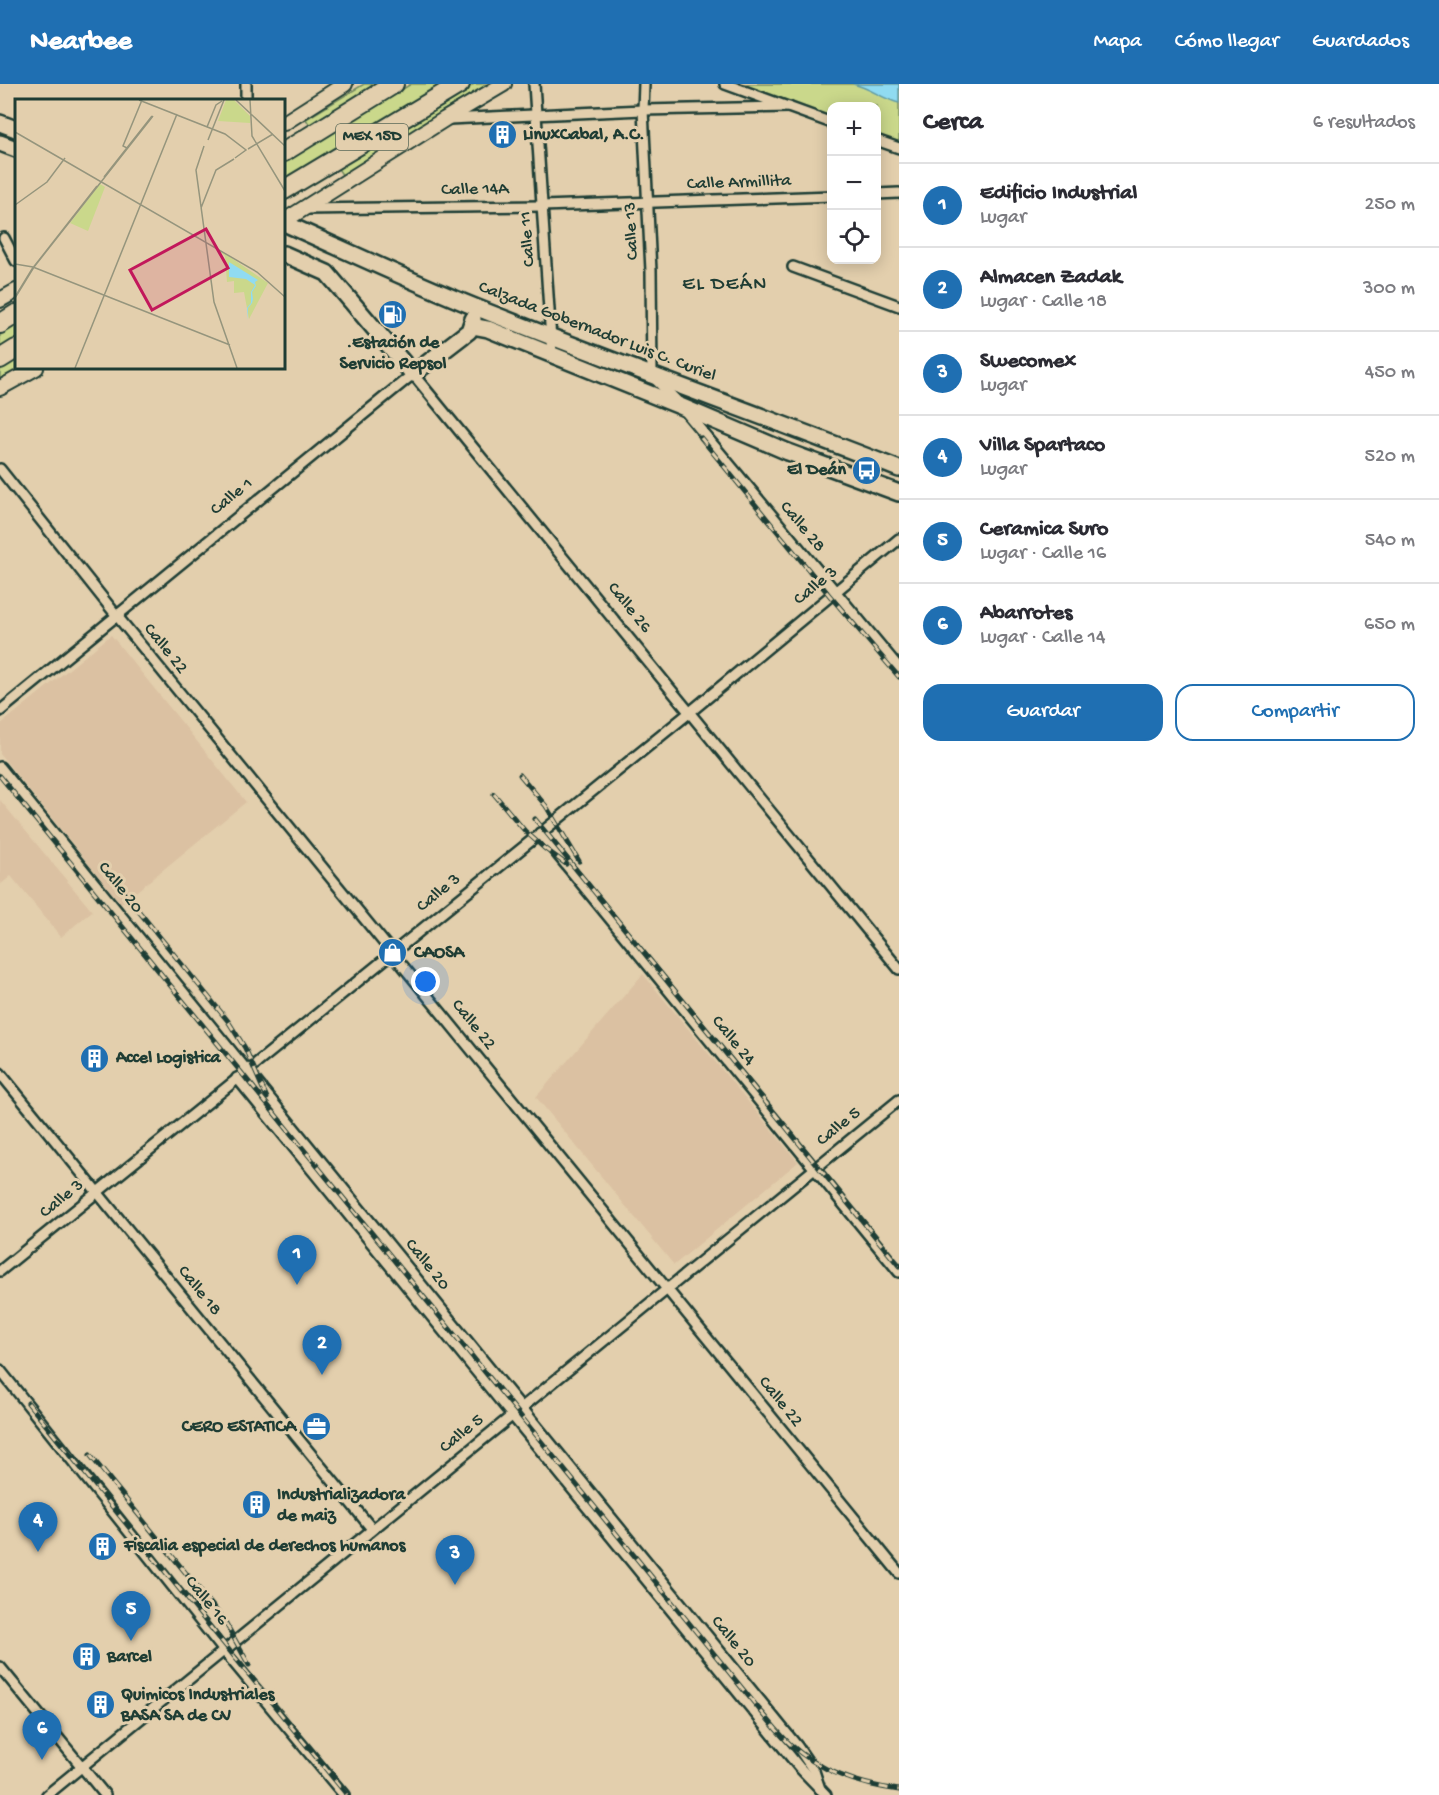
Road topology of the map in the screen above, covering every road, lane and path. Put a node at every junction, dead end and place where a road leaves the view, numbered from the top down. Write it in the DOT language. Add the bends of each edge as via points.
graph roads {
  1 [pos="345,84"];
  2 [pos="394,84"];
  3 [pos="460,84"];
  4 [pos="504,84"];
  5 [pos="534,84"];
  6 [pos="644,84"];
  7 [pos="725,84"];
  8 [pos="789,107"];
  9 [pos="643,110"];
  10 [pos="536,115"];
  11 [pos="445,119"];
  12 [pos="285,121"];
  13 [pos="827,121"];
  14 [pos="0,123"];
  15 [pos="15,129"];
  16 [pos="0,142"];
  17 [pos="881,142"];
  18 [pos="899,148"];
  19 [pos="15,149"];
  20 [pos="285,151"];
  21 [pos="285,189"];
  22 [pos="899,193"];
  23 [pos="881,194"];
  24 [pos="827,196"];
  25 [pos="648,203"];
  26 [pos="542,206"];
  27 [pos="302,209"];
  28 [pos="285,221"];
  29 [pos="285,222"];
  30 [pos="4,238"];
  31 [pos="285,254"];
  32 [pos="15,259"];
  33 [pos="793,267"];
  34 [pos="15,292"];
  35 [pos="0,300"];
  36 [pos="474,306"];
  37 [pos="899,306"];
  38 [pos="15,315"];
  39 [pos="0,324"];
  40 [pos="472,326"];
  41 [pos="551,336"];
  42 [pos="15,351"];
  43 [pos="552,355"];
  44 [pos="0,359"];
  45 [pos="34,369"];
  46 [pos="413,374"];
  47 [pos="652,376"];
  48 [pos="0,388"];
  49 [pos="680,406"];
  50 [pos="0,469"];
  51 [pos="899,469"];
  52 [pos="899,493"];
  53 [pos="899,539"];
  54 [pos="836,592"];
  55 [pos="117,616"];
  56 [pos="899,668"];
  57 [pos="0,711"];
  58 [pos="689,713"];
  59 [pos="0,767"];
  60 [pos="540,832"];
  61 [pos="392,952"];
  62 [pos="899,969"];
  63 [pos="247,1070"];
  64 [pos="0,1073"];
  65 [pos="237,1078"];
  66 [pos="899,1100"];
  67 [pos="815,1168"];
  68 [pos="97,1192"];
  69 [pos="0,1271"];
  70 [pos="899,1272"];
  71 [pos="667,1289"];
  72 [pos="0,1370"];
  73 [pos="522,1407"];
  74 [pos="511,1416"];
  75 [pos="372,1529"];
  76 [pos="899,1573"];
  77 [pos="224,1651"];
  78 [pos="0,1666"];
  79 [pos="82,1767"];
  80 [pos="823,1792"];
  81 [pos="47,1795"];
  82 [pos="105,1795"];
  83 [pos="344,1795"];
  1 -- 12 [label="main road"];
  2 -- 20 [label="highway, MEX 15D"];
  3 -- 21 [label="highway, MEX 15D"];
  4 -- 11 [label="main road"];
  5 -- 10 [label="street, Calle 11"];
  6 -- 9 [label="street, Calle 13"];
  7 -- 8 [label="street"];
  8 -- 9 [label="street"];
  8 -- 13 [label="street"];
  9 -- 10 [label="street"];
  9 -- 25 [label="street, Calle 13"];
  10 -- 11 [label="street"];
  10 -- 26 [label="street, Calle 11"];
  11 -- 27 [label="main road"];
  14 -- 15 [label="main road"];
  16 -- 19 [label="main road"];
  17 -- 18 [label="street"];
  22 -- 23 [label="street"];
  24 -- 25 [label="street, Calle Armillita"];
  25 -- 26 [label="street, Calle 14A"];
  25 -- 47 [label="street, Calle 13"];
  26 -- 27 [label="street, Calle 14A"];
  26 -- 41 [label="street, Calle 11"];
  27 -- 28 [label="main road"];
  29 -- 36 [label="main road, Calzada Gobernador Luis C. Curiel"];
  30 -- 32 [label="street"];
  31 -- 46 [label="main road, Calle 26" via="327,273"];
  33 -- 37 [label="street"];
  34 -- 35 [label="main road"];
  36 -- 40 [label="main road"];
  36 -- 41 [label="main road, Calzada Gobernador Luis C. Curiel"];
  38 -- 39 [label="highway"];
  40 -- 43 [label="main road, Calzada Gobernador Luis C. Curiel"];
  40 -- 46 [label="main road, Calle 1"];
  41 -- 43 [label="street, Calle 11"];
  41 -- 47 [label="main road, Calzada Gobernador Luis C. Curiel"];
  42 -- 44 [label="highway"];
  43 -- 49 [label="main road, Calzada Gobernador Luis C. Curiel"];
  45 -- 48 [label="main road"];
  46 -- 55 [label="street, Calle 1"];
  46 -- 58 [label="street, Calle 26"];
  47 -- 49 [label="street, Calle 28"];
  47 -- 51 [label="main road, Calzada Gobernador Luis C. Curiel"];
  49 -- 52 [label="main road, Calzada Gobernador Luis C. Curiel"];
  49 -- 54 [label="street, Calle 28"];
  50 -- 55 [label="street, Calle 22"];
  53 -- 54 [label="street, Calle 3"];
  54 -- 56 [label="street, Calle 28"];
  54 -- 58 [label="street, Calle 3"];
  55 -- 57 [label="street, Calle 1"];
  55 -- 61 [label="street, Calle 22"];
  58 -- 60 [label="street, Calle 3"];
  58 -- 62 [label="street, Calle 26"];
  59 -- 63 [label="street, Calle 20"];
  60 -- 61 [label="street, Calle 3"];
  60 -- 67 [label="street, Calle 24"];
  61 -- 63 [label="street, Calle 3"];
  61 -- 71 [label="street, Calle 22"];
  63 -- 65 [label="street, Calle 3"];
  63 -- 73 [label="street, Calle 20"];
  64 -- 68 [label="street, Calle 18"];
  65 -- 68 [label="street, Calle 3"];
  65 -- 74 [label="street, Calle 20"];
  66 -- 67 [label="street, Calle 5"];
  67 -- 70 [label="street, Calle 24"];
  67 -- 71 [label="street, Calle 5"];
  68 -- 69 [label="street, Calle 3"];
  68 -- 75 [label="street, Calle 18"];
  71 -- 73 [label="street, Calle 5"];
  71 -- 76 [label="street, Calle 22"];
  72 -- 77 [label="street, Calle 16"];
  73 -- 74 [label="street, Calle 5"];
  73 -- 80 [label="street, Calle 20" via="797,1746"];
  74 -- 75 [label="street, Calle 5"];
  74 -- 80 [label="street, Calle 20"];
  75 -- 77 [label="street, Calle 5"];
  77 -- 79 [label="street, Calle 5"];
  77 -- 83 [label="street, Calle 16"];
  78 -- 79 [label="street"];
  79 -- 81 [label="street, Calle 5"];
  79 -- 82 [label="street"];
}
